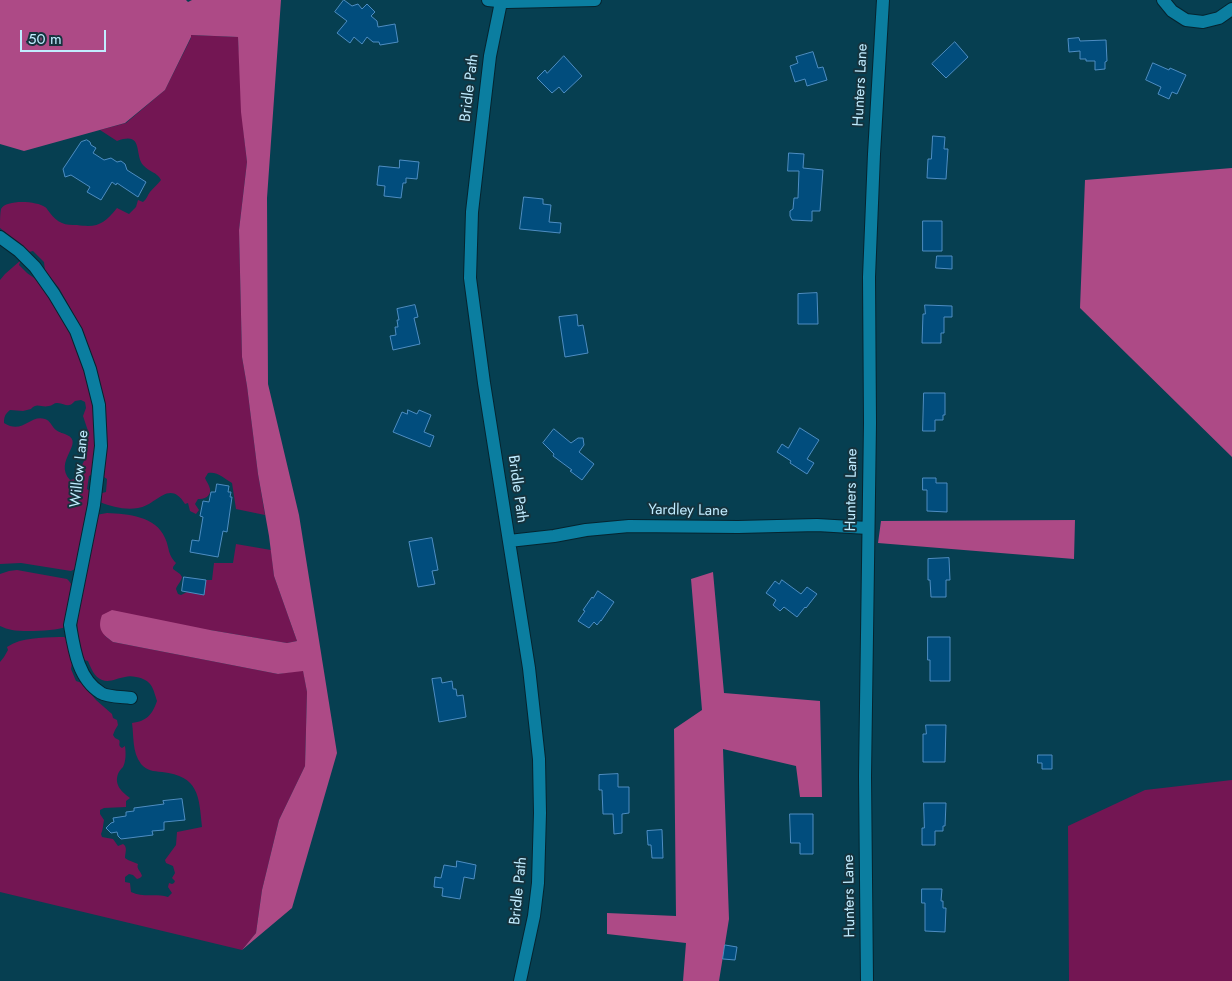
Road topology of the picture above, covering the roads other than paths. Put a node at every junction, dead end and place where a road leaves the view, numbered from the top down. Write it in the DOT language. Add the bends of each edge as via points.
graph roads {
  1 [pos="488,0"];
  2 [pos="595,0"];
  3 [pos="883,0"];
  4 [pos="1163,0"];
  5 [pos="502,2"];
  6 [pos="1232,9"];
  7 [pos="0,237"];
  8 [pos="868,528"];
  9 [pos="509,541"];
  10 [pos="131,698"];
  11 [pos="520,981"];
  12 [pos="867,981"];
  1 -- 5 [label="street"];
  2 -- 5 [label="street"];
  3 -- 8 [label="street, Hunters Lane" via="869,277"];
  4 -- 6 [label="street" via="1186,20 1203,22 1220,18"];
  5 -- 9 [label="street, Bridle Path" via="490,56 469,260"];
  7 -- 10 [label="street, Willow Lane" via="35,267 54,294 76,331 90,369 99,405 101,446 94,504 70,625 77,661 88,682 102,695"];
  8 -- 9 [label="street, Yardley Lane" via="817,525 629,526"];
  8 -- 12 [label="street, Hunters Lane"];
  9 -- 11 [label="street, Bridle Path" via="532,686 540,777 538,883"];
}
